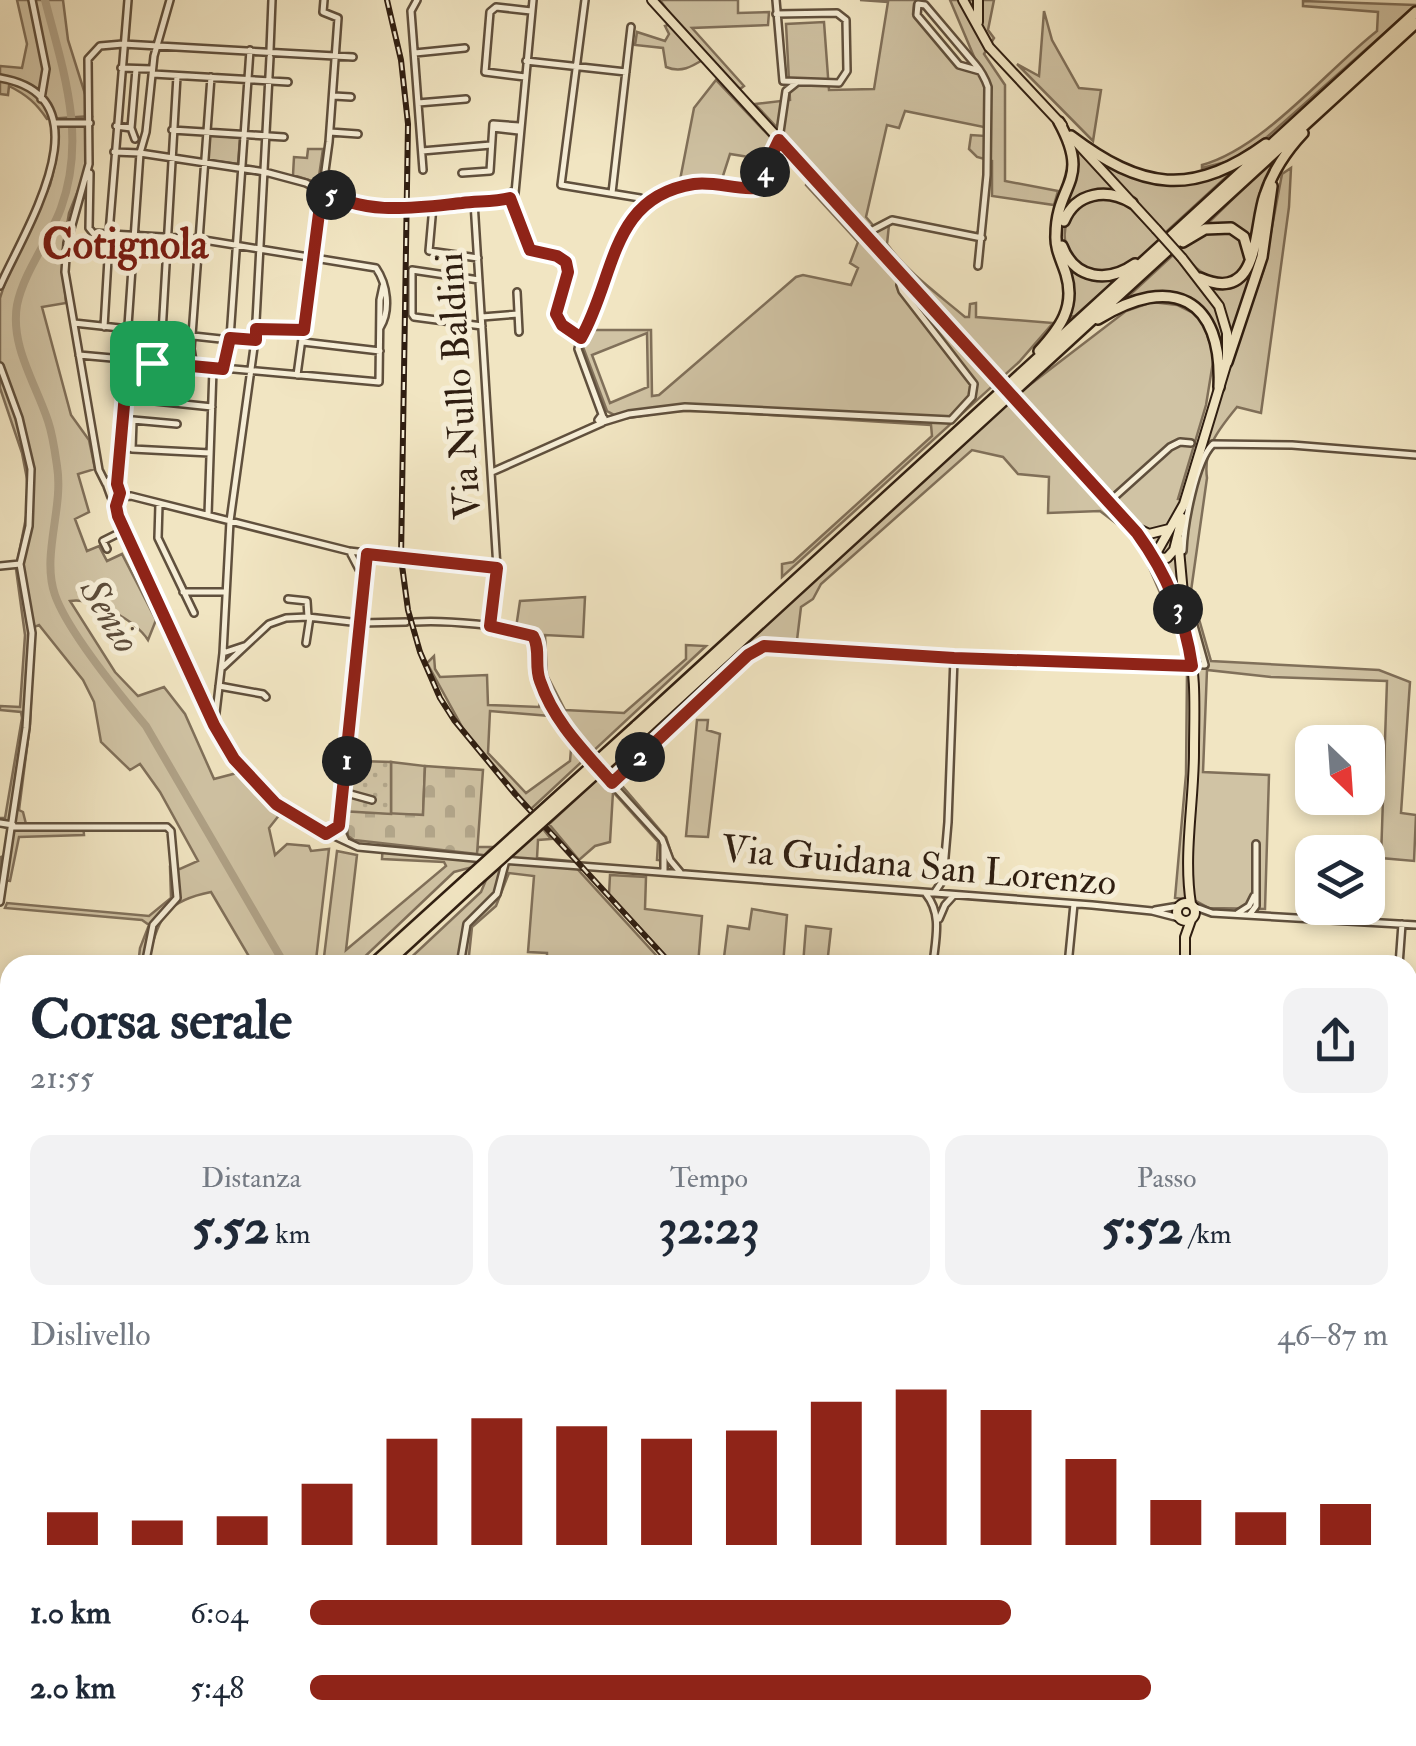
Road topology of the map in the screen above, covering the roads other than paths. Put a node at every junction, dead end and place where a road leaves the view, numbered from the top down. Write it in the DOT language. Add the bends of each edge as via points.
graph roads {
  1 [pos="32,0"];
  2 [pos="128,0"];
  3 [pos="170,0"];
  4 [pos="272,0"];
  5 [pos="324,0"];
  6 [pos="417,0"];
  7 [pos="532,0"];
  8 [pos="585,0"];
  9 [pos="652,0"];
  10 [pos="776,0"];
  11 [pos="965,2"];
  12 [pos="979,2"];
  13 [pos="491,4"];
  14 [pos="532,12"];
  15 [pos="1416,12"];
  16 [pos="776,14"];
  17 [pos="1416,22"];
  18 [pos="631,27"];
  19 [pos="162,32"];
  20 [pos="980,32"];
  21 [pos="123,44"];
  22 [pos="154,45"];
  23 [pos="170,46"];
  24 [pos="465,48"];
  25 [pos="250,50"];
  26 [pos="270,53"];
  27 [pos="414,53"];
  28 [pos="336,56"];
  29 [pos="353,57"];
  30 [pos="1379,57"];
  31 [pos="970,59"];
  32 [pos="526,62"];
  33 [pos="965,66"];
  34 [pos="578,67"];
  35 [pos="121,68"];
  36 [pos="136,69"];
  37 [pos="980,71"];
  38 [pos="152,72"];
  39 [pos="626,72"];
  40 [pos="177,76"];
  41 [pos="211,77"];
  42 [pos="525,77"];
  43 [pos="0,78"];
  44 [pos="1345,78"];
  45 [pos="247,79"];
  46 [pos="268,81"];
  47 [pos="288,82"];
  48 [pos="782,82"];
  49 [pos="796,83"];
  50 [pos="333,96"];
  51 [pos="351,97"];
  52 [pos="466,99"];
  53 [pos="42,100"];
  54 [pos="783,101"];
  55 [pos="418,103"];
  56 [pos="88,122"];
  57 [pos="1059,122"];
  58 [pos="57,124"];
  59 [pos="116,126"];
  60 [pos="131,128"];
  61 [pos="519,129"];
  62 [pos="172,130"];
  63 [pos="330,132"];
  64 [pos="207,133"];
  65 [pos="358,134"];
  66 [pos="244,135"];
  67 [pos="1071,136"];
  68 [pos="266,137"];
  69 [pos="284,137"];
  70 [pos="135,139"];
  71 [pos="779,140"];
  72 [pos="491,145"];
  73 [pos="422,150"];
  74 [pos="114,152"];
  75 [pos="140,153"];
  76 [pos="171,157"];
  77 [pos="205,162"];
  78 [pos="89,164"];
  79 [pos="241,167"];
  80 [pos="423,170"];
  81 [pos="264,172"];
  82 [pos="462,172"];
  83 [pos="1274,176"];
  84 [pos="322,190"];
  85 [pos="612,193"];
  86 [pos="512,197"];
  87 [pos="474,202"];
  88 [pos="646,202"];
  89 [pos="1132,203"];
  90 [pos="433,206"];
  91 [pos="1191,218"];
  92 [pos="109,233"];
  93 [pos="866,233"];
  94 [pos="134,234"];
  95 [pos="168,236"];
  96 [pos="982,238"];
  97 [pos="198,239"];
  98 [pos="236,244"];
  99 [pos="261,249"];
  100 [pos="313,257"];
  101 [pos="478,258"];
  102 [pos="108,260"];
  103 [pos="1250,260"];
  104 [pos="978,266"];
  105 [pos="906,277"];
  106 [pos="1200,278"];
  107 [pos="479,280"];
  108 [pos="0,286"];
  109 [pos="1123,290"];
  110 [pos="516,292"];
  111 [pos="518,314"];
  112 [pos="482,317"];
  113 [pos="74,323"];
  114 [pos="482,326"];
  115 [pos="104,327"];
  116 [pos="256,329"];
  117 [pos="130,330"];
  118 [pos="304,330"];
  119 [pos="519,332"];
  120 [pos="162,333"];
  121 [pos="192,336"];
  122 [pos="581,338"];
  123 [pos="230,339"];
  124 [pos="256,340"];
  125 [pos="302,342"];
  126 [pos="380,351"];
  127 [pos="79,355"];
  128 [pos="128,360"];
  129 [pos="1226,362"];
  130 [pos="0,366"];
  131 [pos="194,366"];
  132 [pos="213,368"];
  133 [pos="223,369"];
  134 [pos="252,372"];
  135 [pos="297,375"];
  136 [pos="1027,379"];
  137 [pos="1219,387"];
  138 [pos="155,401"];
  139 [pos="212,407"];
  140 [pos="982,410"];
  141 [pos="122,419"];
  142 [pos="602,419"];
  143 [pos="133,421"];
  144 [pos="178,424"];
  145 [pos="1191,442"];
  146 [pos="210,453"];
  147 [pos="1416,455"];
  148 [pos="492,472"];
  149 [pos="115,489"];
  150 [pos="1110,502"];
  151 [pos="159,504"];
  152 [pos="1184,504"];
  153 [pos="208,516"];
  154 [pos="230,521"];
  155 [pos="1176,522"];
  156 [pos="1130,524"];
  157 [pos="122,528"];
  158 [pos="1178,538"];
  159 [pos="107,549"];
  160 [pos="350,551"];
  161 [pos="367,554"];
  162 [pos="1154,557"];
  163 [pos="20,564"];
  164 [pos="0,566"];
  165 [pos="497,568"];
  166 [pos="363,576"];
  167 [pos="183,592"];
  168 [pos="225,592"];
  169 [pos="288,599"];
  170 [pos="194,612"];
  171 [pos="309,617"];
  172 [pos="406,622"];
  173 [pos="415,622"];
  174 [pos="360,623"];
  175 [pos="490,626"];
  176 [pos="223,638"];
  177 [pos="1188,640"];
  178 [pos="306,643"];
  179 [pos="236,651"];
  180 [pos="222,654"];
  181 [pos="954,658"];
  182 [pos="1192,666"];
  183 [pos="221,669"];
  184 [pos="219,690"];
  185 [pos="266,698"];
  186 [pos="203,702"];
  187 [pos="214,725"];
  188 [pos="639,729"];
  189 [pos="612,783"];
  190 [pos="344,792"];
  191 [pos="372,800"];
  192 [pos="0,822"];
  193 [pos="13,826"];
  194 [pos="339,826"];
  195 [pos="326,834"];
  196 [pos="348,844"];
  197 [pos="1256,844"];
  198 [pos="506,860"];
  199 [pos="666,860"];
  200 [pos="648,871"];
  201 [pos="664,872"];
  202 [pos="682,873"];
  203 [pos="943,880"];
  204 [pos="471,881"];
  205 [pos="924,892"];
  206 [pos="937,893"];
  207 [pos="1254,893"];
  208 [pos="953,894"];
  209 [pos="0,902"];
  210 [pos="945,904"];
  211 [pos="1074,904"];
  212 [pos="934,905"];
  213 [pos="1186,905"];
  214 [pos="1256,906"];
  215 [pos="1247,907"];
  216 [pos="1152,911"];
  217 [pos="1212,913"];
  218 [pos="1235,914"];
  219 [pos="1250,915"];
  220 [pos="1263,916"];
  221 [pos="1180,919"];
  222 [pos="1192,919"];
  223 [pos="938,922"];
  224 [pos="1402,924"];
  225 [pos="1416,925"];
  226 [pos="1185,938"];
  227 [pos="146,955"];
  228 [pos="384,955"];
  229 [pos="395,955"];
  230 [pos="462,955"];
  231 [pos="933,955"];
  232 [pos="1069,955"];
  233 [pos="1184,955"];
  234 [pos="1400,955"];
  1 -- 53 [label="street" via="46,69"];
  2 -- 21 [label="street"];
  3 -- 19 [label="street"];
  4 -- 26 [label="street"];
  5 -- 28 [label="street" via="322,10 338,18"];
  6 -- 27 [label="street" via="411,11"];
  7 -- 14 [label="street"];
  8 -- 34 [label="street"];
  9 -- 71 [label="main road"];
  10 -- 16 [label="street"];
  11 -- 20 [label="main road"];
  12 -- 20 [label="main road"];
  13 -- 14 [label="street"];
  13 -- 42 [label="street" via="485,72"];
  14 -- 32 [label="street"];
  15 -- 44 [label="highway"];
  16 -- 48 [label="street"];
  16 -- 49 [label="street" via="837,13 846,20 847,72 839,83"];
  17 -- 30 [label="highway"];
  18 -- 39 [label="street"];
  19 -- 22 [label="street"];
  19 -- 23 [label="street"];
  20 -- 57 [label="main road"];
  21 -- 22 [label="street"];
  21 -- 35 [label="street"];
  21 -- 56 [label="street" via="100,46 88,59"];
  22 -- 23 [label="street"];
  22 -- 38 [label="street"];
  23 -- 25 [label="street"];
  24 -- 27 [label="street"];
  25 -- 26 [label="street"];
  25 -- 45 [label="street"];
  26 -- 28 [label="street"];
  26 -- 46 [label="street"];
  27 -- 55 [label="street"];
  28 -- 29 [label="street"];
  28 -- 50 [label="street"];
  30 -- 83 [label="highway" via="1297,139"];
  30 -- 109 [label="highway"];
  31 -- 33 [label="street"];
  31 -- 33 [label="street" via="918,4 918,15"];
  31 -- 37 [label="street"];
  32 -- 34 [label="street"];
  32 -- 42 [label="street"];
  33 -- 37 [label="street"];
  34 -- 39 [label="street"];
  34 -- 85 [label="street" via="561,185"];
  35 -- 36 [label="street"];
  35 -- 59 [label="street"];
  36 -- 38 [label="street"];
  36 -- 60 [label="street"];
  37 -- 96 [label="street" via="988,86"];
  38 -- 40 [label="street"];
  38 -- 75 [label="street"];
  39 -- 85 [label="street"];
  40 -- 41 [label="street"];
  40 -- 62 [label="street"];
  41 -- 45 [label="street"];
  41 -- 64 [label="street"];
  42 -- 61 [label="street"];
  43 -- 53 [label="street" via="28,87"];
  44 -- 67 [label="highway" via="1255,152 1203,177 1135,175"];
  44 -- 91 [label="highway"];
  45 -- 46 [label="street"];
  45 -- 66 [label="street"];
  46 -- 47 [label="street"];
  46 -- 68 [label="street"];
  48 -- 49 [label="street"];
  48 -- 54 [label="street"];
  49 -- 54 [label="street"];
  50 -- 51 [label="street"];
  50 -- 63 [label="street"];
  52 -- 55 [label="street"];
  53 -- 58 [label="street"];
  54 -- 71 [label="street"];
  55 -- 73 [label="street"];
  56 -- 58 [label="street"];
  56 -- 78 [label="street"];
  57 -- 67 [label="main road"];
  57 -- 140 [label="highway" via="1074,161 1056,233 1067,311"];
  58 -- 108 [label="street" via="48,181"];
  59 -- 60 [label="street"];
  59 -- 74 [label="street"];
  60 -- 70 [label="street"];
  61 -- 72 [label="street" via="493,126"];
  61 -- 86 [label="street"];
  62 -- 64 [label="street"];
  62 -- 76 [label="street"];
  63 -- 65 [label="street"];
  63 -- 84 [label="street"];
  64 -- 66 [label="street"];
  64 -- 77 [label="street"];
  66 -- 68 [label="street"];
  66 -- 79 [label="street"];
  67 -- 89 [label="main road"];
  68 -- 69 [label="street"];
  68 -- 81 [label="street"];
  71 -- 88 [label="street" via="756,188 694,184"];
  71 -- 93 [label="main road"];
  72 -- 73 [label="street"];
  72 -- 82 [label="street" via="490,171"];
  73 -- 80 [label="street"];
  74 -- 75 [label="street"];
  74 -- 92 [label="street"];
  75 -- 76 [label="street"];
  75 -- 94 [label="street"];
  76 -- 77 [label="street"];
  76 -- 95 [label="street"];
  77 -- 79 [label="street"];
  77 -- 97 [label="street"];
  78 -- 92 [label="street" via="89,228"];
  78 -- 113 [label="street" via="65,256"];
  79 -- 81 [label="street"];
  79 -- 98 [label="street"];
  81 -- 84 [label="street"];
  81 -- 99 [label="street"];
  83 -- 103 [label="highway"];
  83 -- 129 [label="highway" via="1262,257"];
  84 -- 90 [label="street" via="373,208"];
  84 -- 100 [label="street"];
  85 -- 88 [label="street"];
  86 -- 87 [label="street"];
  86 -- 122 [label="street" via="530,250 566,262 556,314"];
  87 -- 90 [label="street"];
  87 -- 101 [label="street, Via Nullo Baldini"];
  88 -- 122 [label="street" via="621,234"];
  89 -- 91 [label="highway" via="1106,193 1072,207 1061,240 1072,263 1090,275 1121,273"];
  89 -- 106 [label="main road, bridge"];
  90 -- 101 [label="street" via="429,251"];
  91 -- 140 [label="highway"];
  92 -- 94 [label="street"];
  93 -- 96 [label="street" via="892,220"];
  93 -- 105 [label="main road"];
  94 -- 95 [label="street"];
  94 -- 117 [label="street"];
  95 -- 97 [label="street"];
  95 -- 120 [label="street"];
  96 -- 104 [label="street"];
  97 -- 98 [label="street"];
  97 -- 121 [label="street"];
  98 -- 99 [label="street"];
  98 -- 123 [label="street"];
  99 -- 100 [label="street"];
  99 -- 116 [label="street"];
  100 -- 118 [label="street"];
  100 -- 126 [label="street" via="368,264 380,272 386,310"];
  101 -- 107 [label="street, Via Nullo Baldini"];
  102 -- 115 [label="street"];
  103 -- 106 [label="highway" via="1229,282"];
  103 -- 109 [label="highway" via="1239,232 1216,227 1186,240"];
  105 -- 142 [label="street" via="902,291 974,384 972,398 951,420 685,407"];
  105 -- 150 [label="main road, bridge"];
  106 -- 129 [label="main road" via="1223,315"];
  107 -- 112 [label="street, Via Nullo Baldini"];
  107 -- 114 [label="street" via="412,270 412,314"];
  109 -- 136 [label="highway"];
  110 -- 111 [label="street"];
  111 -- 112 [label="street"];
  111 -- 119 [label="street"];
  112 -- 114 [label="street, Via Nullo Baldini"];
  113 -- 115 [label="street"];
  113 -- 127 [label="street"];
  114 -- 148 [label="street, Via Nullo Baldini"];
  115 -- 117 [label="street"];
  116 -- 118 [label="street"];
  116 -- 124 [label="street"];
  117 -- 120 [label="street"];
  117 -- 128 [label="street"];
  118 -- 125 [label="street"];
  120 -- 121 [label="street"];
  121 -- 123 [label="street"];
  121 -- 131 [label="street"];
  122 -- 142 [label="street" via="579,356"];
  123 -- 124 [label="street"];
  123 -- 133 [label="street"];
  124 -- 134 [label="street"];
  125 -- 126 [label="street"];
  125 -- 135 [label="street"];
  126 -- 135 [label="street" via="379,382"];
  127 -- 128 [label="street"];
  127 -- 149 [label="street" via="98,464"];
  128 -- 131 [label="street"];
  128 -- 141 [label="street"];
  129 -- 137 [label="main road"];
  130 -- 163 [label="street" via="31,469"];
  131 -- 132 [label="street"];
  132 -- 133 [label="street"];
  132 -- 139 [label="street"];
  133 -- 134 [label="street"];
  134 -- 135 [label="street"];
  134 -- 154 [label="street"];
  136 -- 137 [label="highway" via="1101,317 1161,296 1193,306 1212,328"];
  136 -- 188 [label="highway"];
  137 -- 152 [label="main road"];
  138 -- 139 [label="street"];
  139 -- 146 [label="street"];
  140 -- 188 [label="highway"];
  141 -- 143 [label="street"];
  141 -- 149 [label="street"];
  142 -- 148 [label="street"];
  143 -- 144 [label="street"];
  143 -- 146 [label="street" via="132,450"];
  145 -- 150 [label="street" via="1170,447"];
  146 -- 153 [label="street"];
  147 -- 182 [label="street" via="1210,446 1183,547 1186,595 1205,665"];
  148 -- 165 [label="street, Via Nullo Baldini"];
  149 -- 151 [label="street"];
  149 -- 157 [label="street"];
  150 -- 156 [label="main road"];
  151 -- 153 [label="street"];
  151 -- 167 [label="street" via="158,538"];
  152 -- 155 [label="main road"];
  152 -- 158 [label="main road"];
  153 -- 154 [label="street"];
  154 -- 160 [label="street"];
  154 -- 168 [label="street"];
  155 -- 156 [label="main road" via="1156,534"];
  155 -- 162 [label="main road"];
  156 -- 162 [label="main road"];
  157 -- 159 [label="street" via="104,541"];
  157 -- 186 [label="street"];
  158 -- 162 [label="main road" via="1170,556"];
  158 -- 177 [label="main road"];
  160 -- 161 [label="street"];
  160 -- 166 [label="street"];
  161 -- 165 [label="street"];
  161 -- 166 [label="street"];
  162 -- 177 [label="main road"];
  163 -- 164 [label="street"];
  163 -- 193 [label="street" via="32,634"];
  165 -- 175 [label="street, Via Nullo Baldini"];
  166 -- 174 [label="street"];
  167 -- 168 [label="street"];
  167 -- 170 [label="street"];
  168 -- 176 [label="street"];
  169 -- 171 [label="street" via="307,602"];
  171 -- 174 [label="street"];
  171 -- 178 [label="street"];
  171 -- 179 [label="street" via="279,620"];
  172 -- 174 [label="street"];
  173 -- 175 [label="street"];
  174 -- 190 [label="street"];
  175 -- 189 [label="street" via="533,636 547,696 570,736"];
  176 -- 179 [label="street"];
  176 -- 180 [label="street"];
  177 -- 182 [label="main road"];
  179 -- 180 [label="street"];
  179 -- 183 [label="street"];
  180 -- 183 [label="street"];
  181 -- 182 [label="street"];
  181 -- 189 [label="street" via="758,648"];
  181 -- 203 [label="street"];
  182 -- 213 [label="main road" via="1194,790"];
  183 -- 184 [label="street"];
  184 -- 185 [label="street"];
  184 -- 186 [label="street" via="212,704"];
  184 -- 187 [label="street"];
  186 -- 187 [label="street"];
  187 -- 195 [label="street" via="258,788"];
  188 -- 204 [label="highway, bridge"];
  189 -- 199 [label="street" via="664,842"];
  190 -- 191 [label="street"];
  190 -- 194 [label="street"];
  192 -- 193 [label="street"];
  193 -- 209 [label="street"];
  193 -- 227 [label="street" via="171,831 177,898 153,925"];
  194 -- 195 [label="street"];
  194 -- 196 [label="street"];
  195 -- 196 [label="street"];
  196 -- 198 [label="street"];
  197 -- 207 [label="street"];
  198 -- 200 [label="street"];
  198 -- 230 [label="street" via="496,894 468,924"];
  199 -- 200 [label="street"];
  199 -- 201 [label="street"];
  199 -- 202 [label="street"];
  200 -- 201 [label="street, Via Guidana San Lorenzo"];
  201 -- 202 [label="street, Via Guidana San Lorenzo"];
  202 -- 205 [label="street, Via Guidana San Lorenzo"];
  203 -- 206 [label="street"];
  203 -- 208 [label="street"];
  204 -- 228 [label="highway"];
  204 -- 229 [label="highway"];
  205 -- 206 [label="street, Via Guidana San Lorenzo"];
  205 -- 212 [label="street"];
  206 -- 208 [label="street, Via Guidana San Lorenzo"];
  206 -- 210 [label="street"];
  206 -- 212 [label="street"];
  207 -- 214 [label="street"];
  207 -- 215 [label="street"];
  208 -- 210 [label="street"];
  208 -- 211 [label="street, Via Guidana San Lorenzo"];
  210 -- 223 [label="street"];
  211 -- 216 [label="street, Via Guidana San Lorenzo"];
  211 -- 232 [label="street"];
  212 -- 223 [label="street"];
  213 -- 216 [label="street"];
  213 -- 217 [label="street"];
  213 -- 221 [label="main road"];
  213 -- 222 [label="main road"];
  214 -- 219 [label="street"];
  214 -- 220 [label="street"];
  215 -- 218 [label="street"];
  215 -- 219 [label="street"];
  216 -- 221 [label="street"];
  217 -- 218 [label="street"];
  217 -- 222 [label="street"];
  218 -- 219 [label="street"];
  219 -- 220 [label="street"];
  220 -- 224 [label="street"];
  221 -- 222 [label="main road"];
  221 -- 226 [label="main road"];
  222 -- 226 [label="main road"];
  223 -- 231 [label="street"];
  224 -- 225 [label="street"];
  224 -- 234 [label="street"];
  226 -- 233 [label="main road"];
}
